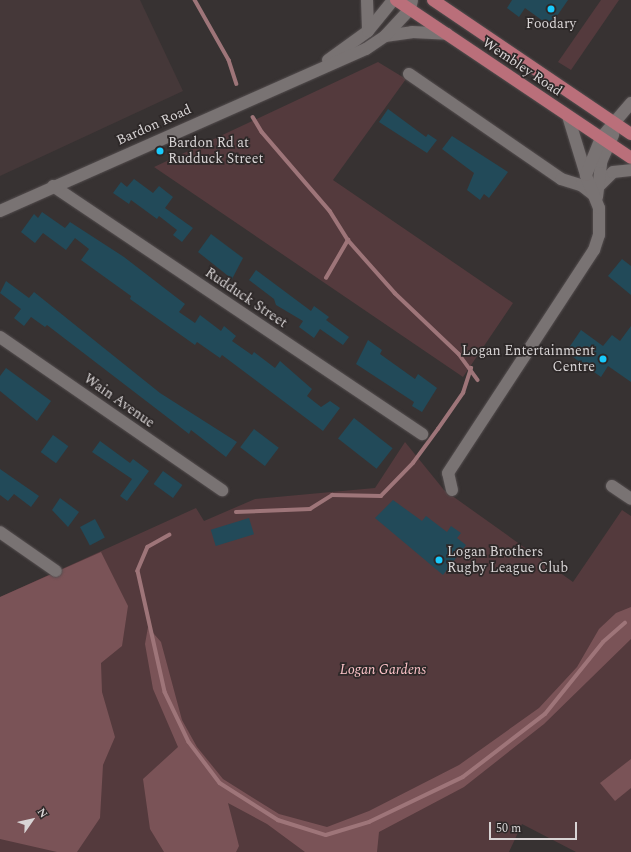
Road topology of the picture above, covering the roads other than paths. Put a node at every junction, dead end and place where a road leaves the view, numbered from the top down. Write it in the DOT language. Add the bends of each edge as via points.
graph roads {
  1 [pos="368,0"];
  2 [pos="394,0"];
  3 [pos="433,0"];
  4 [pos="411,5"];
  5 [pos="368,31"];
  6 [pos="447,34"];
  7 [pos="385,36"];
  8 [pos="321,66"];
  9 [pos="409,74"];
  10 [pos="631,103"];
  11 [pos="568,116"];
  12 [pos="616,124"];
  13 [pos="631,134"];
  14 [pos="606,141"];
  15 [pos="631,158"];
  16 [pos="631,170"];
  17 [pos="586,175"];
  18 [pos="53,186"];
  19 [pos="597,192"];
  20 [pos="0,211"];
  21 [pos="0,337"];
  22 [pos="422,434"];
  23 [pos="612,486"];
  24 [pos="222,490"];
  25 [pos="452,490"];
  26 [pos="631,499"];
  27 [pos="0,532"];
  28 [pos="56,570"];
  1 -- 5 [label="street"];
  2 -- 4 [label="main road, Wembley Road"];
  2 -- 5 [label="street, Bardon Road"];
  3 -- 12 [label="main road, Wembley Road"];
  4 -- 6 [label="main road, Wembley Road"];
  4 -- 7 [label="street, Bardon Road"];
  5 -- 8 [label="street, Bardon Road"];
  6 -- 7 [label="street" via="412,32"];
  6 -- 11 [label="main road, Wembley Road"];
  7 -- 8 [label="street, Bardon Road" via="366,49"];
  8 -- 18 [label="street, Bardon Road"];
  9 -- 19 [label="street" via="561,180"];
  10 -- 12 [label="street"];
  11 -- 14 [label="main road, Wembley Road"];
  11 -- 17 [label="street"];
  12 -- 13 [label="main road, Wembley Road"];
  12 -- 14 [label="street"];
  14 -- 15 [label="main road, Wembley Road"];
  14 -- 17 [label="street"];
  14 -- 19 [label="street" via="600,162"];
  16 -- 19 [label="street" via="612,172"];
  17 -- 19 [label="street"];
  18 -- 20 [label="street, Bardon Road"];
  18 -- 22 [label="street, Rudduck Street"];
  19 -- 25 [label="street" via="601,221 594,250 448,472"];
  21 -- 24 [label="street, Wain Avenue"];
  23 -- 26 [label="street"];
  27 -- 28 [label="street"];
}
